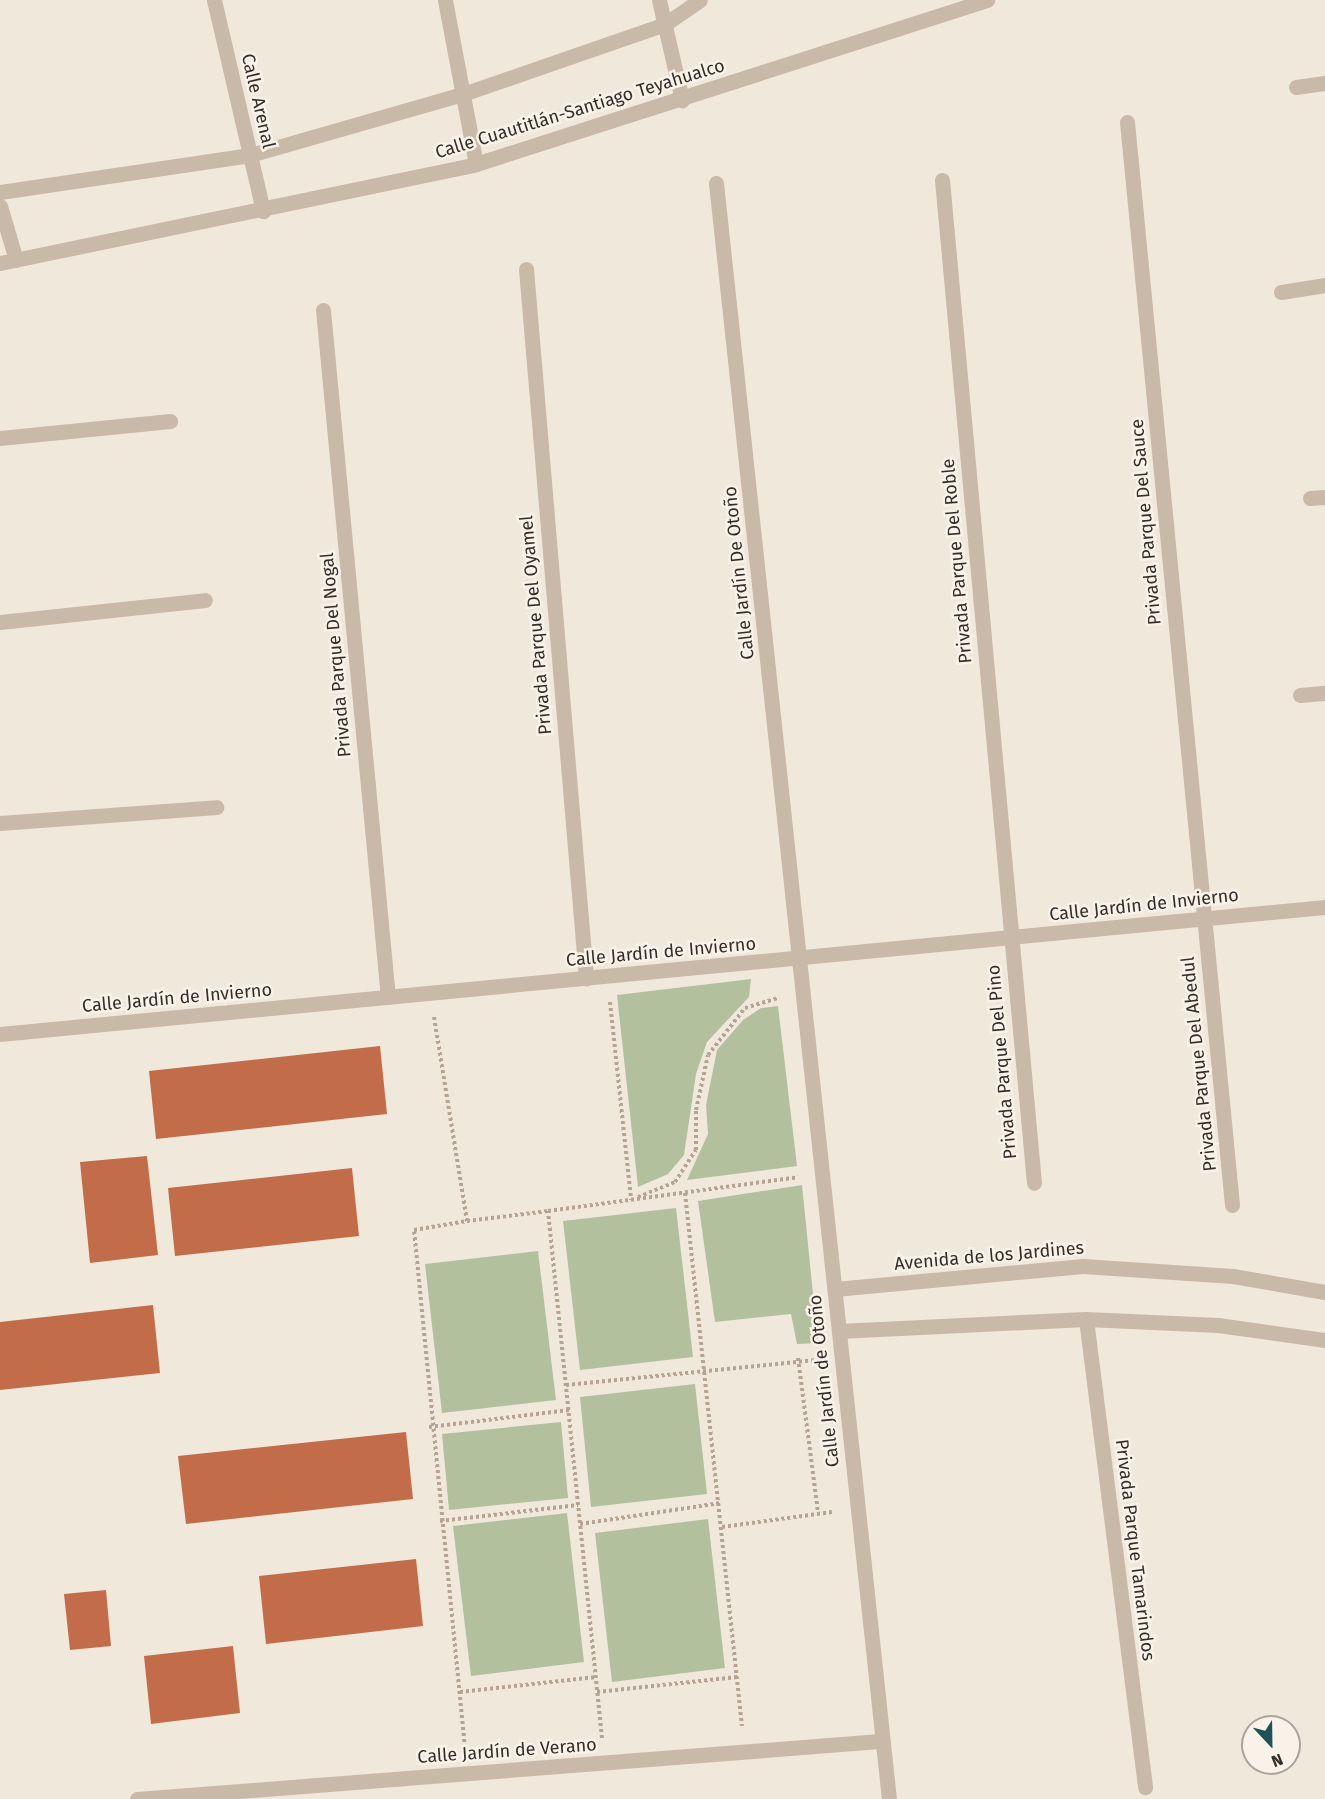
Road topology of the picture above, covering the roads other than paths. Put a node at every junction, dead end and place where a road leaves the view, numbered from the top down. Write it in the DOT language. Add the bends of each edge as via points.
graph roads {
  1 [pos="214,0"];
  2 [pos="445,0"];
  3 [pos="659,0"];
  4 [pos="700,0"];
  5 [pos="987,0"];
  6 [pos="664,24"];
  7 [pos="1325,83"];
  8 [pos="1296,87"];
  9 [pos="463,94"];
  10 [pos="682,100"];
  11 [pos="1127,122"];
  12 [pos="250,155"];
  13 [pos="476,164"];
  14 [pos="942,180"];
  15 [pos="716,183"];
  16 [pos="0,192"];
  17 [pos="0,206"];
  18 [pos="263,211"];
  19 [pos="16,260"];
  20 [pos="0,263"];
  21 [pos="526,268"];
  22 [pos="1325,285"];
  23 [pos="1281,292"];
  24 [pos="323,309"];
  25 [pos="170,421"];
  26 [pos="0,438"];
  27 [pos="205,600"];
  28 [pos="0,622"];
  29 [pos="1325,693"];
  30 [pos="1300,695"];
  31 [pos="216,807"];
  32 [pos="0,823"];
  33 [pos="1325,908"];
  34 [pos="1204,919"];
  35 [pos="1010,938"];
  36 [pos="801,958"];
  37 [pos="586,978"];
  38 [pos="388,997"];
  39 [pos="0,1034"];
  40 [pos="1034,1183"];
  41 [pos="1232,1204"];
  42 [pos="835,1289"];
  43 [pos="1325,1292"];
  44 [pos="1086,1319"];
  45 [pos="839,1331"];
  46 [pos="1325,1340"];
  47 [pos="880,1741"];
  48 [pos="1144,1787"];
  49 [pos="137,1799"];
  50 [pos="889,1799"];
  1 -- 12 [label="street, Calle Arenal"];
  2 -- 9 [label="street"];
  3 -- 6 [label="street"];
  4 -- 6 [label="street"];
  5 -- 10 [label="street, Calle Cuautitlán-Santiago Teyahualco"];
  6 -- 9 [label="street"];
  6 -- 10 [label="street"];
  7 -- 8 [label="street"];
  9 -- 12 [label="street"];
  9 -- 13 [label="street"];
  10 -- 13 [label="street, Calle Cuautitlán-Santiago Teyahualco"];
  11 -- 34 [label="street, Privada Parque Del Sauce"];
  12 -- 16 [label="street"];
  12 -- 18 [label="street, Calle Arenal"];
  13 -- 18 [label="street, Calle Cuautitlán-Santiago Teyahualco"];
  14 -- 35 [label="street, Privada Parque Del Roble"];
  15 -- 36 [label="street, Calle Jardín De Otoño"];
  17 -- 19 [label="street"];
  18 -- 19 [label="street, Calle Cuautitlán-Santiago Teyahualco"];
  19 -- 20 [label="street, Calle Cuautitlán-Santiago Teyahualco"];
  21 -- 37 [label="street, Privada Parque Del Oyamel"];
  22 -- 23 [label="street"];
  24 -- 38 [label="street, Privada Parque Del Nogal"];
  25 -- 26 [label="street"];
  27 -- 28 [label="street"];
  29 -- 30 [label="street"];
  31 -- 32 [label="street"];
  33 -- 34 [label="street, Calle Jardín de Invierno"];
  34 -- 35 [label="street, Calle Jardín de Invierno"];
  34 -- 41 [label="street, Privada Parque Del Abedul"];
  35 -- 36 [label="street, Calle Jardín de Invierno"];
  35 -- 40 [label="street, Privada Parque Del Pino"];
  36 -- 37 [label="street, Calle Jardín de Invierno"];
  36 -- 42 [label="street, Calle Jardín de Otoño"];
  37 -- 38 [label="street, Calle Jardín de Invierno"];
  38 -- 39 [label="street, Calle Jardín de Invierno"];
  42 -- 43 [label="street, Avenida de los Jardines" via="1083,1266 1233,1276"];
  42 -- 45 [label="street, Calle Jardín de Otoño"];
  44 -- 45 [label="street"];
  44 -- 46 [label="street" via="1218,1325"];
  44 -- 48 [label="street, Privada Parque Tamarindos"];
  45 -- 47 [label="street, Calle Jardín de Otoño"];
  47 -- 49 [label="street, Calle Jardín de Verano"];
  47 -- 50 [label="street, Calle Jardín de Otoño"];
}
